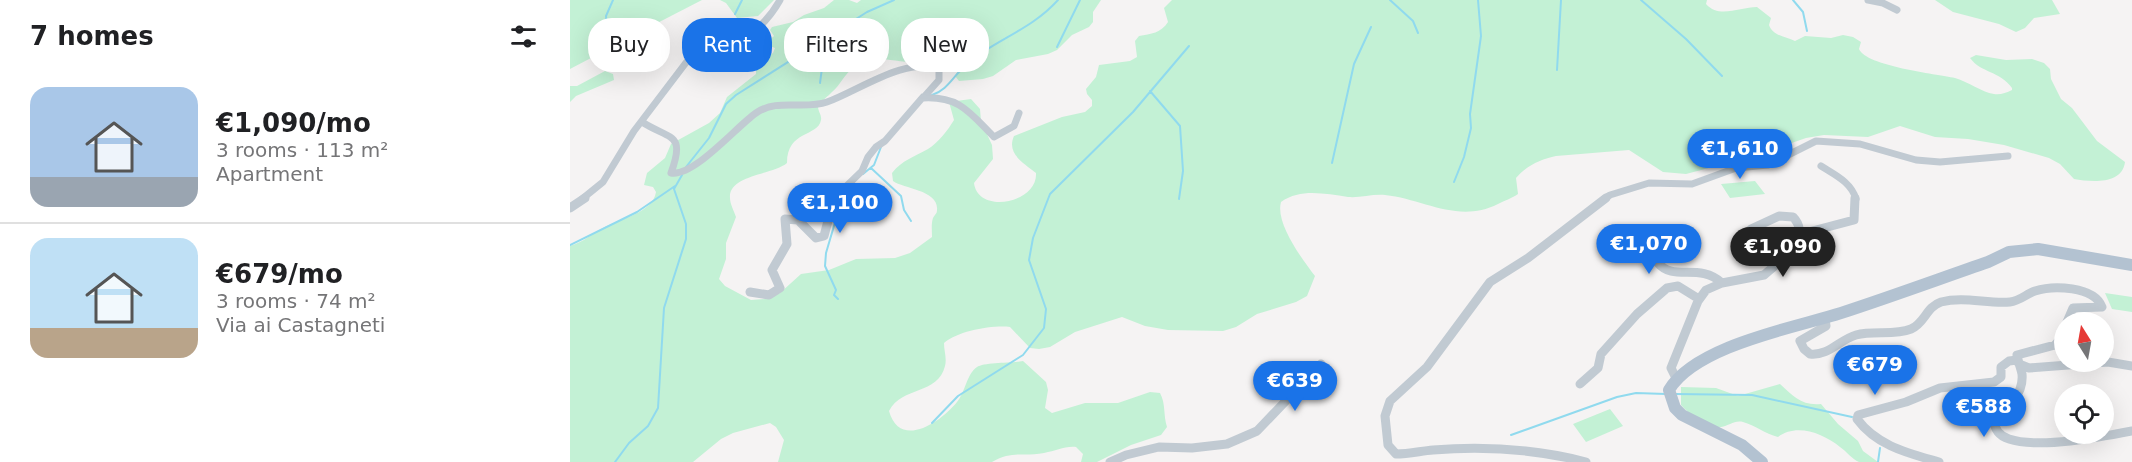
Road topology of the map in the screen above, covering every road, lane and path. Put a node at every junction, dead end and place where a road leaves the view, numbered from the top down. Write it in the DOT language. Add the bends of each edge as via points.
graph roads {
  1 [pos="780,0"];
  2 [pos="1868,0"];
  3 [pos="1897,10"];
  4 [pos="923,97"];
  5 [pos="1019,113"];
  6 [pos="642,122"];
  7 [pos="2008,156"];
  8 [pos="1821,166"];
  9 [pos="570,208"];
  10 [pos="1751,229"];
  11 [pos="1801,234"];
  12 [pos="1687,242"];
  13 [pos="2132,265"];
  14 [pos="1722,283"];
  15 [pos="750,292"];
  16 [pos="1700,298"];
  17 [pos="2071,312"];
  18 [pos="1824,318"];
  19 [pos="2054,346"];
  20 [pos="2018,362"];
  21 [pos="1321,364"];
  22 [pos="2132,366"];
  23 [pos="1676,378"];
  24 [pos="1580,384"];
  25 [pos="2131,432"];
  26 [pos="1110,462"];
  27 [pos="1586,462"];
  28 [pos="1762,462"];
  29 [pos="1939,462"];
  1 -- 6 [label="street" via="770,19 746,38 688,60"];
  2 -- 3 [label="street"];
  4 -- 5 [label="street" via="940,96 963,105 994,137 1014,126"];
  4 -- 6 [label="street" via="939,80 941,74 936,66 884,76 823,104 774,105 757,112 695,165 675,174 671,173 677,157 676,143 666,133"];
  4 -- 15 [label="street" via="876,147 862,171 832,199 832,214 824,236 814,237 798,220 785,219 787,244 772,270 780,288 769,295"];
  6 -- 9 [label="street" via="603,182"];
  7 -- 27 [label="street" via="1940,162 1916,160 1860,144 1816,141 1768,165 1736,168 1692,184 1649,183 1610,195 1490,282 1426,367 1390,401 1384,416 1388,445 1396,454 1432,450 1535,451"];
  8 -- 11 [label="street" via="1850,186 1856,195 1854,220"];
  10 -- 11 [label="street" via="1788,214 1797,219"];
  11 -- 14 [label="street" via="1799,245 1769,272"];
  12 -- 14 [label="street" via="1677,244 1660,258 1661,268 1668,272 1700,271 1716,275"];
  13 -- 18 [label="main road" via="2017,250"];
  14 -- 16 [label="street" via="1706,290"];
  16 -- 23 [label="street" via="1671,368"];
  16 -- 24 [label="street" via="1678,285 1667,288 1629,322 1601,354 1598,368"];
  17 -- 18 [label="street" via="2080,306 2102,307 2087,294 2047,288 2035,290 2014,303 1954,299 1933,305 1916,326 1907,330 1851,336 1818,355 1809,354 1800,341 1826,326"];
  18 -- 23 [label="main road" via="1742,343 1702,360"];
  19 -- 20 [label="street" via="2022,352 2017,355"];
  20 -- 22 [label="street" via="2029,368 2108,362"];
  20 -- 25 [label="street" via="2023,377 2014,402 1993,418 1999,434 2011,440 2054,440"];
  20 -- 29 [label="street" via="2009,361 2001,367 2001,377 1994,382 1940,388 1895,406 1858,415 1860,425 1873,436 1907,454"];
  21 -- 26 [label="street" via="1257,431 1227,444 1160,447"];
  23 -- 28 [label="main road" via="1669,390 1682,415 1742,445"];
}
